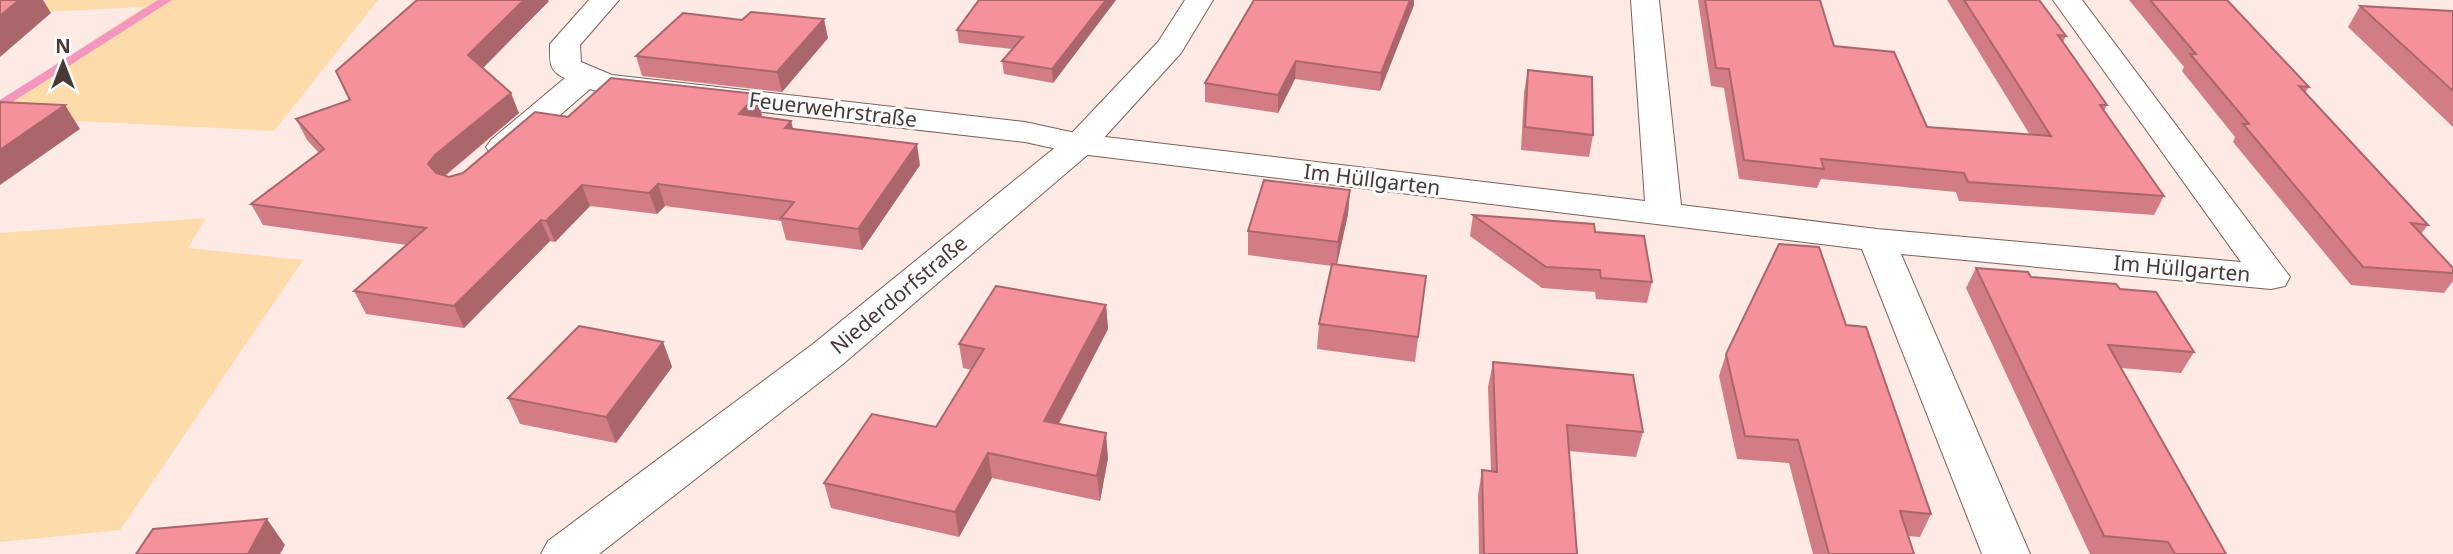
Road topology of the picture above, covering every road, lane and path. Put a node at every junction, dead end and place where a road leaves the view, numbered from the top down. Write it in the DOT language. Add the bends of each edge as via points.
graph roads {
  1 [pos="605,0"];
  2 [pos="1199,0"];
  3 [pos="1645,0"];
  4 [pos="2067,0"];
  5 [pos="586,76"];
  6 [pos="1080,144"];
  7 [pos="480,167"];
  8 [pos="1664,215"];
  9 [pos="1877,240"];
  10 [pos="565,554"];
  11 [pos="2006,554"];
  1 -- 5 [label="street" via="565,44 566,66"];
  2 -- 6 [label="street, Niederdorfstraße" via="1170,47"];
  3 -- 8 [label="street"];
  4 -- 9 [label="street, Im Hüllgarten" via="2270,277"];
  5 -- 6 [label="street, Feuerwehrstraße" via="606,84 1025,132"];
  5 -- 7 [label="street"];
  6 -- 8 [label="street, Im Hüllgarten"];
  6 -- 10 [label="street, Niederdorfstraße" via="828,354"];
  8 -- 9 [label="street, Im Hüllgarten"];
  9 -- 11 [label="street"];
}
